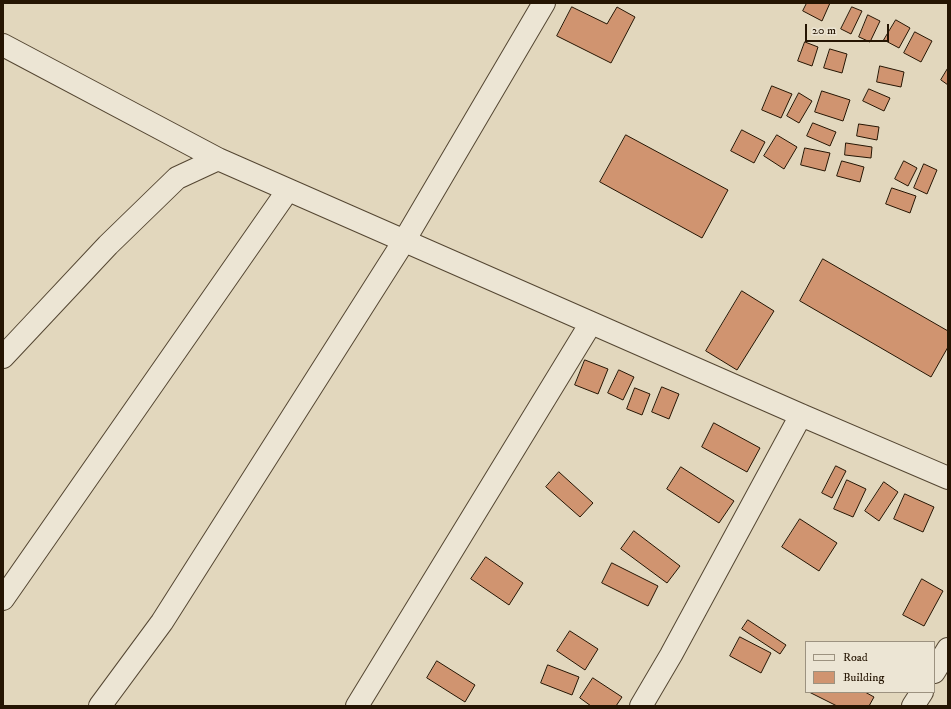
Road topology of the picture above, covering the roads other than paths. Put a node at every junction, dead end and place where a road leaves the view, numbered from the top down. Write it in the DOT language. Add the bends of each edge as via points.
graph roads {
  1 [pos="544,3"];
  2 [pos="3,45"];
  3 [pos="218,159"];
  4 [pos="288,190"];
  5 [pos="404,241"];
  6 [pos="591,323"];
  7 [pos="3,357"];
  8 [pos="801,415"];
  9 [pos="948,478"];
  10 [pos="3,599"];
  11 [pos="948,649"];
  12 [pos="935,670"];
  13 [pos="921,693"];
  14 [pos="100,706"];
  15 [pos="357,706"];
  16 [pos="641,706"];
  17 [pos="913,706"];
  1 -- 5 [label="street"];
  2 -- 3 [label="street"];
  3 -- 4 [label="street"];
  3 -- 7 [label="street" via="177,178 108,245"];
  4 -- 5 [label="street"];
  4 -- 10 [label="street"];
  5 -- 6 [label="street"];
  5 -- 14 [label="street" via="162,622"];
  6 -- 8 [label="street"];
  6 -- 15 [label="street"];
  8 -- 9 [label="street"];
  8 -- 16 [label="street"];
  11 -- 12 [label="street"];
  13 -- 17 [label="street"];
}
